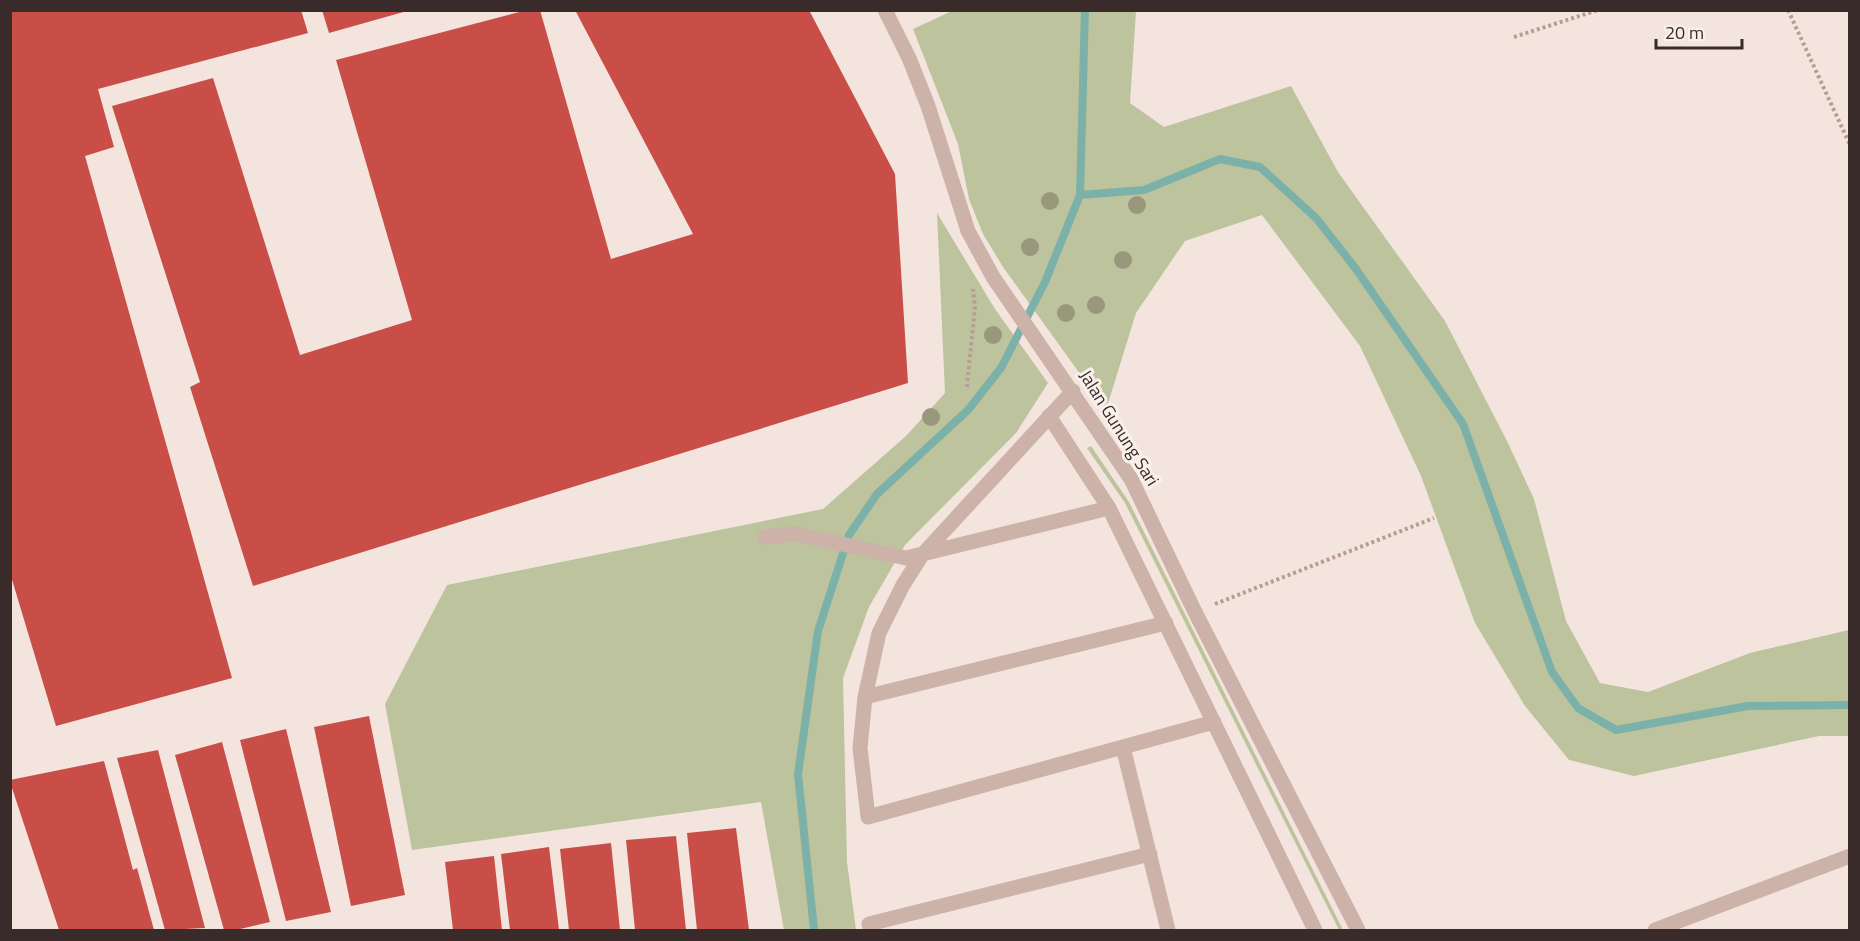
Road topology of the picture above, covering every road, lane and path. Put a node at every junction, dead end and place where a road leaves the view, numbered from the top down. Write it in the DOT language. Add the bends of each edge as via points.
graph roads {
  1 [pos="885,10"];
  2 [pos="1598,10"];
  3 [pos="1788,10"];
  4 [pos="1514,37"];
  5 [pos="1850,145"];
  6 [pos="973,285"];
  7 [pos="968,387"];
  8 [pos="1073,391"];
  9 [pos="1049,416"];
  10 [pos="1109,508"];
  11 [pos="1434,518"];
  12 [pos="765,537"];
  13 [pos="922,555"];
  14 [pos="1195,612"];
  15 [pos="1166,623"];
  16 [pos="866,697"];
  17 [pos="1214,722"];
  18 [pos="1123,747"];
  19 [pos="1150,854"];
  20 [pos="1850,856"];
  21 [pos="871,930"];
  22 [pos="1168,930"];
  23 [pos="1315,930"];
  24 [pos="1358,930"];
  25 [pos="1655,930"];
  1 -- 8 [label="street, Jalan Gunung Sari" via="928,106 969,231 1015,308"];
  2 -- 4 [label="path"];
  3 -- 5 [label="path"];
  6 -- 7 [label="path" via="975,307"];
  8 -- 9 [label="street"];
  8 -- 14 [label="street, Jalan Gunung Sari" via="1131,479"];
  9 -- 10 [label="street"];
  9 -- 13 [label="street"];
  10 -- 13 [label="street"];
  10 -- 15 [label="street"];
  11 -- 14 [label="path"];
  12 -- 13 [label="street" via="796,534 906,558"];
  13 -- 16 [label="street" via="879,633"];
  14 -- 24 [label="street, Jalan Gunung Sari"];
  15 -- 16 [label="street"];
  15 -- 17 [label="street"];
  16 -- 18 [label="street" via="860,748 868,816"];
  17 -- 18 [label="street"];
  17 -- 23 [label="street"];
  18 -- 19 [label="street"];
  19 -- 21 [label="street" via="869,924"];
  19 -- 22 [label="street"];
  20 -- 25 [label="street"];
}
